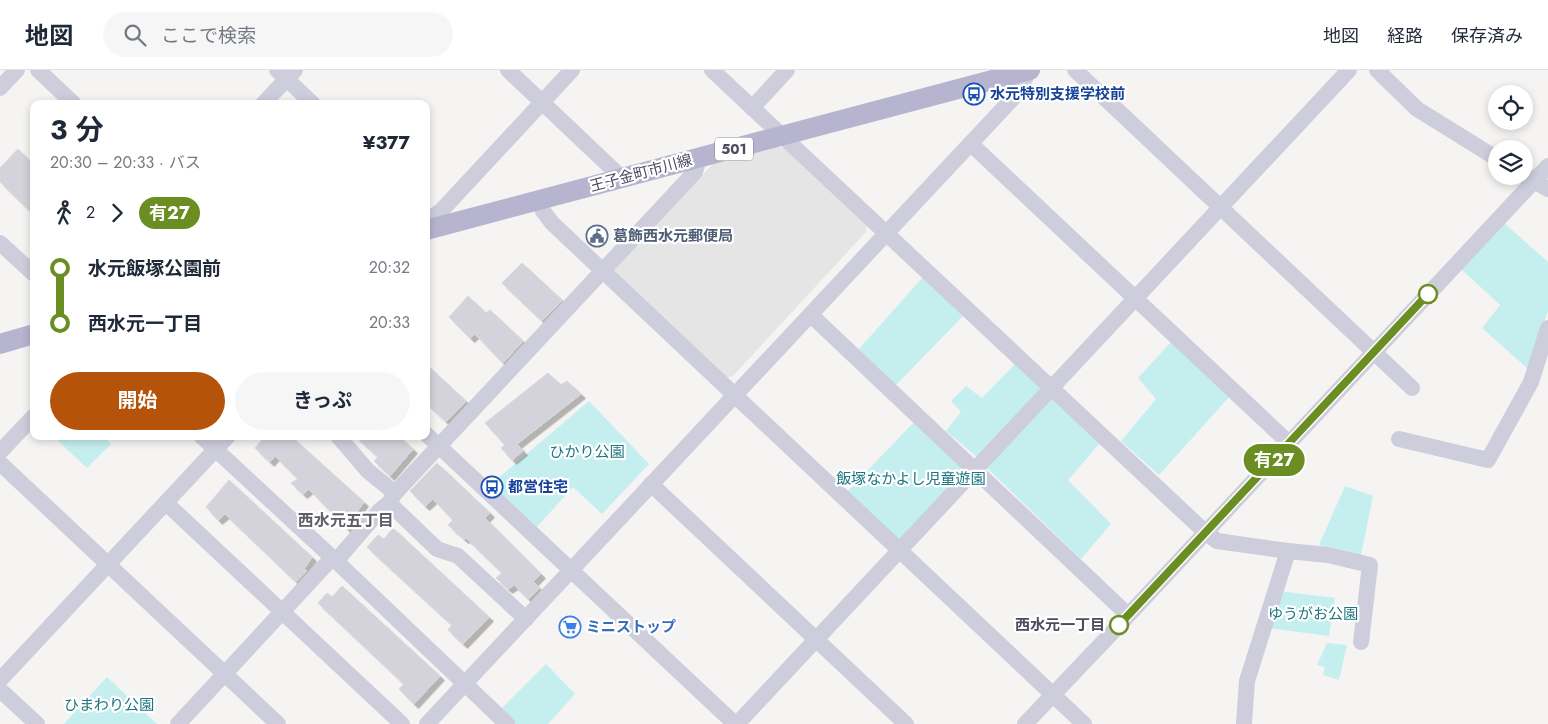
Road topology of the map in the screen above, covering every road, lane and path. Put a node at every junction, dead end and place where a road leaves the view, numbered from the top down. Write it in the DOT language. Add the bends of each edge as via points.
graph roads {
  1 [pos="17,70"];
  2 [pos="38,70"];
  3 [pos="508,70"];
  4 [pos="572,70"];
  5 [pos="712,70"];
  6 [pos="787,70"];
  7 [pos="1029,70"];
  8 [pos="1075,70"];
  9 [pos="1349,70"];
  10 [pos="1377,70"];
  11 [pos="286,73"];
  12 [pos="981,76"];
  13 [pos="0,88"];
  14 [pos="70,100"];
  15 [pos="266,100"];
  16 [pos="310,100"];
  17 [pos="542,102"];
  18 [pos="752,108"];
  19 [pos="783,137"];
  20 [pos="971,144"];
  21 [pos="1488,153"];
  22 [pos="695,158"];
  23 [pos="1548,166"];
  24 [pos="622,178"];
  25 [pos="1535,182"];
  26 [pos="539,200"];
  27 [pos="1220,207"];
  28 [pos="431,221"];
  29 [pos="886,233"];
  30 [pos="0,243"];
  31 [pos="30,270"];
  32 [pos="602,271"];
  33 [pos="1135,299"];
  34 [pos="811,315"];
  35 [pos="1548,328"];
  36 [pos="30,335"];
  37 [pos="0,344"];
  38 [pos="1374,352"];
  39 [pos="1050,388"];
  40 [pos="1412,388"];
  41 [pos="734,395"];
  42 [pos="30,420"];
  43 [pos="430,438"];
  44 [pos="1399,439"];
  45 [pos="205,440"];
  46 [pos="225,440"];
  47 [pos="342,440"];
  48 [pos="1289,443"];
  49 [pos="439,446"];
  50 [pos="216,450"];
  51 [pos="0,452"];
  52 [pos="0,463"];
  53 [pos="974,470"];
  54 [pos="651,484"];
  55 [pos="392,498"];
  56 [pos="166,503"];
  57 [pos="1205,532"];
  58 [pos="899,551"];
  59 [pos="1288,551"];
  60 [pos="334,560"];
  61 [pos="108,564"];
  62 [pos="571,570"];
  63 [pos="282,612"];
  64 [pos="1128,615"];
  65 [pos="526,619"];
  66 [pos="816,640"];
  67 [pos="1361,642"];
  68 [pos="225,674"];
  69 [pos="0,680"];
  70 [pos="465,684"];
  71 [pos="0,690"];
  72 [pos="1052,695"];
  73 [pos="37,724"];
  74 [pos="178,724"];
  75 [pos="278,724"];
  76 [pos="402,724"];
  77 [pos="427,724"];
  78 [pos="507,724"];
  79 [pos="736,724"];
  80 [pos="906,724"];
  81 [pos="1024,724"];
  82 [pos="1084,724"];
  83 [pos="1244,724"];
  1 -- 13 [label="street"];
  2 -- 14 [label="street"];
  3 -- 17 [label="street"];
  4 -- 17 [label="street"];
  5 -- 18 [label="street"];
  6 -- 18 [label="street"];
  7 -- 12 [label="main road, 王子金町市川線 / 501"];
  7 -- 20 [label="street" via="1019,91"];
  8 -- 27 [label="street"];
  9 -- 27 [label="street"];
  10 -- 21 [label="street" via="1417,109"];
  11 -- 15 [label="street"];
  11 -- 16 [label="street"];
  12 -- 19 [label="main road, 王子金町市川線 / 501"];
  17 -- 24 [label="street"];
  17 -- 28 [label="street"];
  18 -- 19 [label="street"];
  19 -- 22 [label="main road, 王子金町市川線 / 501"];
  19 -- 29 [label="street"];
  20 -- 29 [label="street"];
  20 -- 33 [label="street"];
  22 -- 24 [label="main road, 王子金町市川線 / 501"];
  22 -- 32 [label="street" via="695,172"];
  23 -- 25 [label="street"];
  24 -- 26 [label="main road, 王子金町市川線 / 501"];
  25 -- 38 [label="street"];
  26 -- 28 [label="main road, 王子金町市川線 / 501"];
  26 -- 32 [label="street" via="552,223"];
  27 -- 33 [label="street"];
  27 -- 38 [label="street"];
  29 -- 34 [label="street"];
  29 -- 39 [label="street"];
  30 -- 31 [label="street"];
  32 -- 41 [label="street"];
  32 -- 49 [label="street"];
  33 -- 39 [label="street"];
  33 -- 48 [label="street"];
  34 -- 41 [label="street"];
  34 -- 53 [label="street"];
  35 -- 44 [label="street" via="1532,382 1488,460"];
  36 -- 37 [label="main road"];
  38 -- 40 [label="street"];
  38 -- 48 [label="street"];
  39 -- 53 [label="street"];
  39 -- 57 [label="street"];
  41 -- 54 [label="street"];
  41 -- 58 [label="street"];
  42 -- 51 [label="street"];
  43 -- 49 [label="street"];
  45 -- 50 [label="street"];
  46 -- 50 [label="street"];
  47 -- 55 [label="street"];
  48 -- 57 [label="street"];
  49 -- 55 [label="street"];
  49 -- 62 [label="street"];
  50 -- 56 [label="street"];
  50 -- 60 [label="street"];
  52 -- 61 [label="street"];
  53 -- 58 [label="street"];
  53 -- 64 [label="street"];
  54 -- 62 [label="street"];
  54 -- 66 [label="street"];
  55 -- 60 [label="street"];
  55 -- 65 [label="street" via="437,549 458,556"];
  56 -- 61 [label="street"];
  56 -- 63 [label="street"];
  57 -- 59 [label="street" via="1217,541"];
  57 -- 64 [label="street"];
  58 -- 66 [label="street"];
  58 -- 72 [label="street"];
  59 -- 67 [label="street" via="1328,555 1370,565"];
  59 -- 83 [label="street" via="1247,681"];
  60 -- 63 [label="street"];
  60 -- 70 [label="street"];
  61 -- 68 [label="street"];
  61 -- 69 [label="street"];
  62 -- 65 [label="street"];
  62 -- 79 [label="street"];
  63 -- 68 [label="street"];
  63 -- 76 [label="street"];
  64 -- 72 [label="street"];
  65 -- 70 [label="street"];
  66 -- 79 [label="street"];
  66 -- 80 [label="street"];
  68 -- 74 [label="street"];
  68 -- 75 [label="street"];
  70 -- 77 [label="street"];
  70 -- 78 [label="street"];
  71 -- 73 [label="street"];
  72 -- 81 [label="street"];
  72 -- 82 [label="street"];
}
